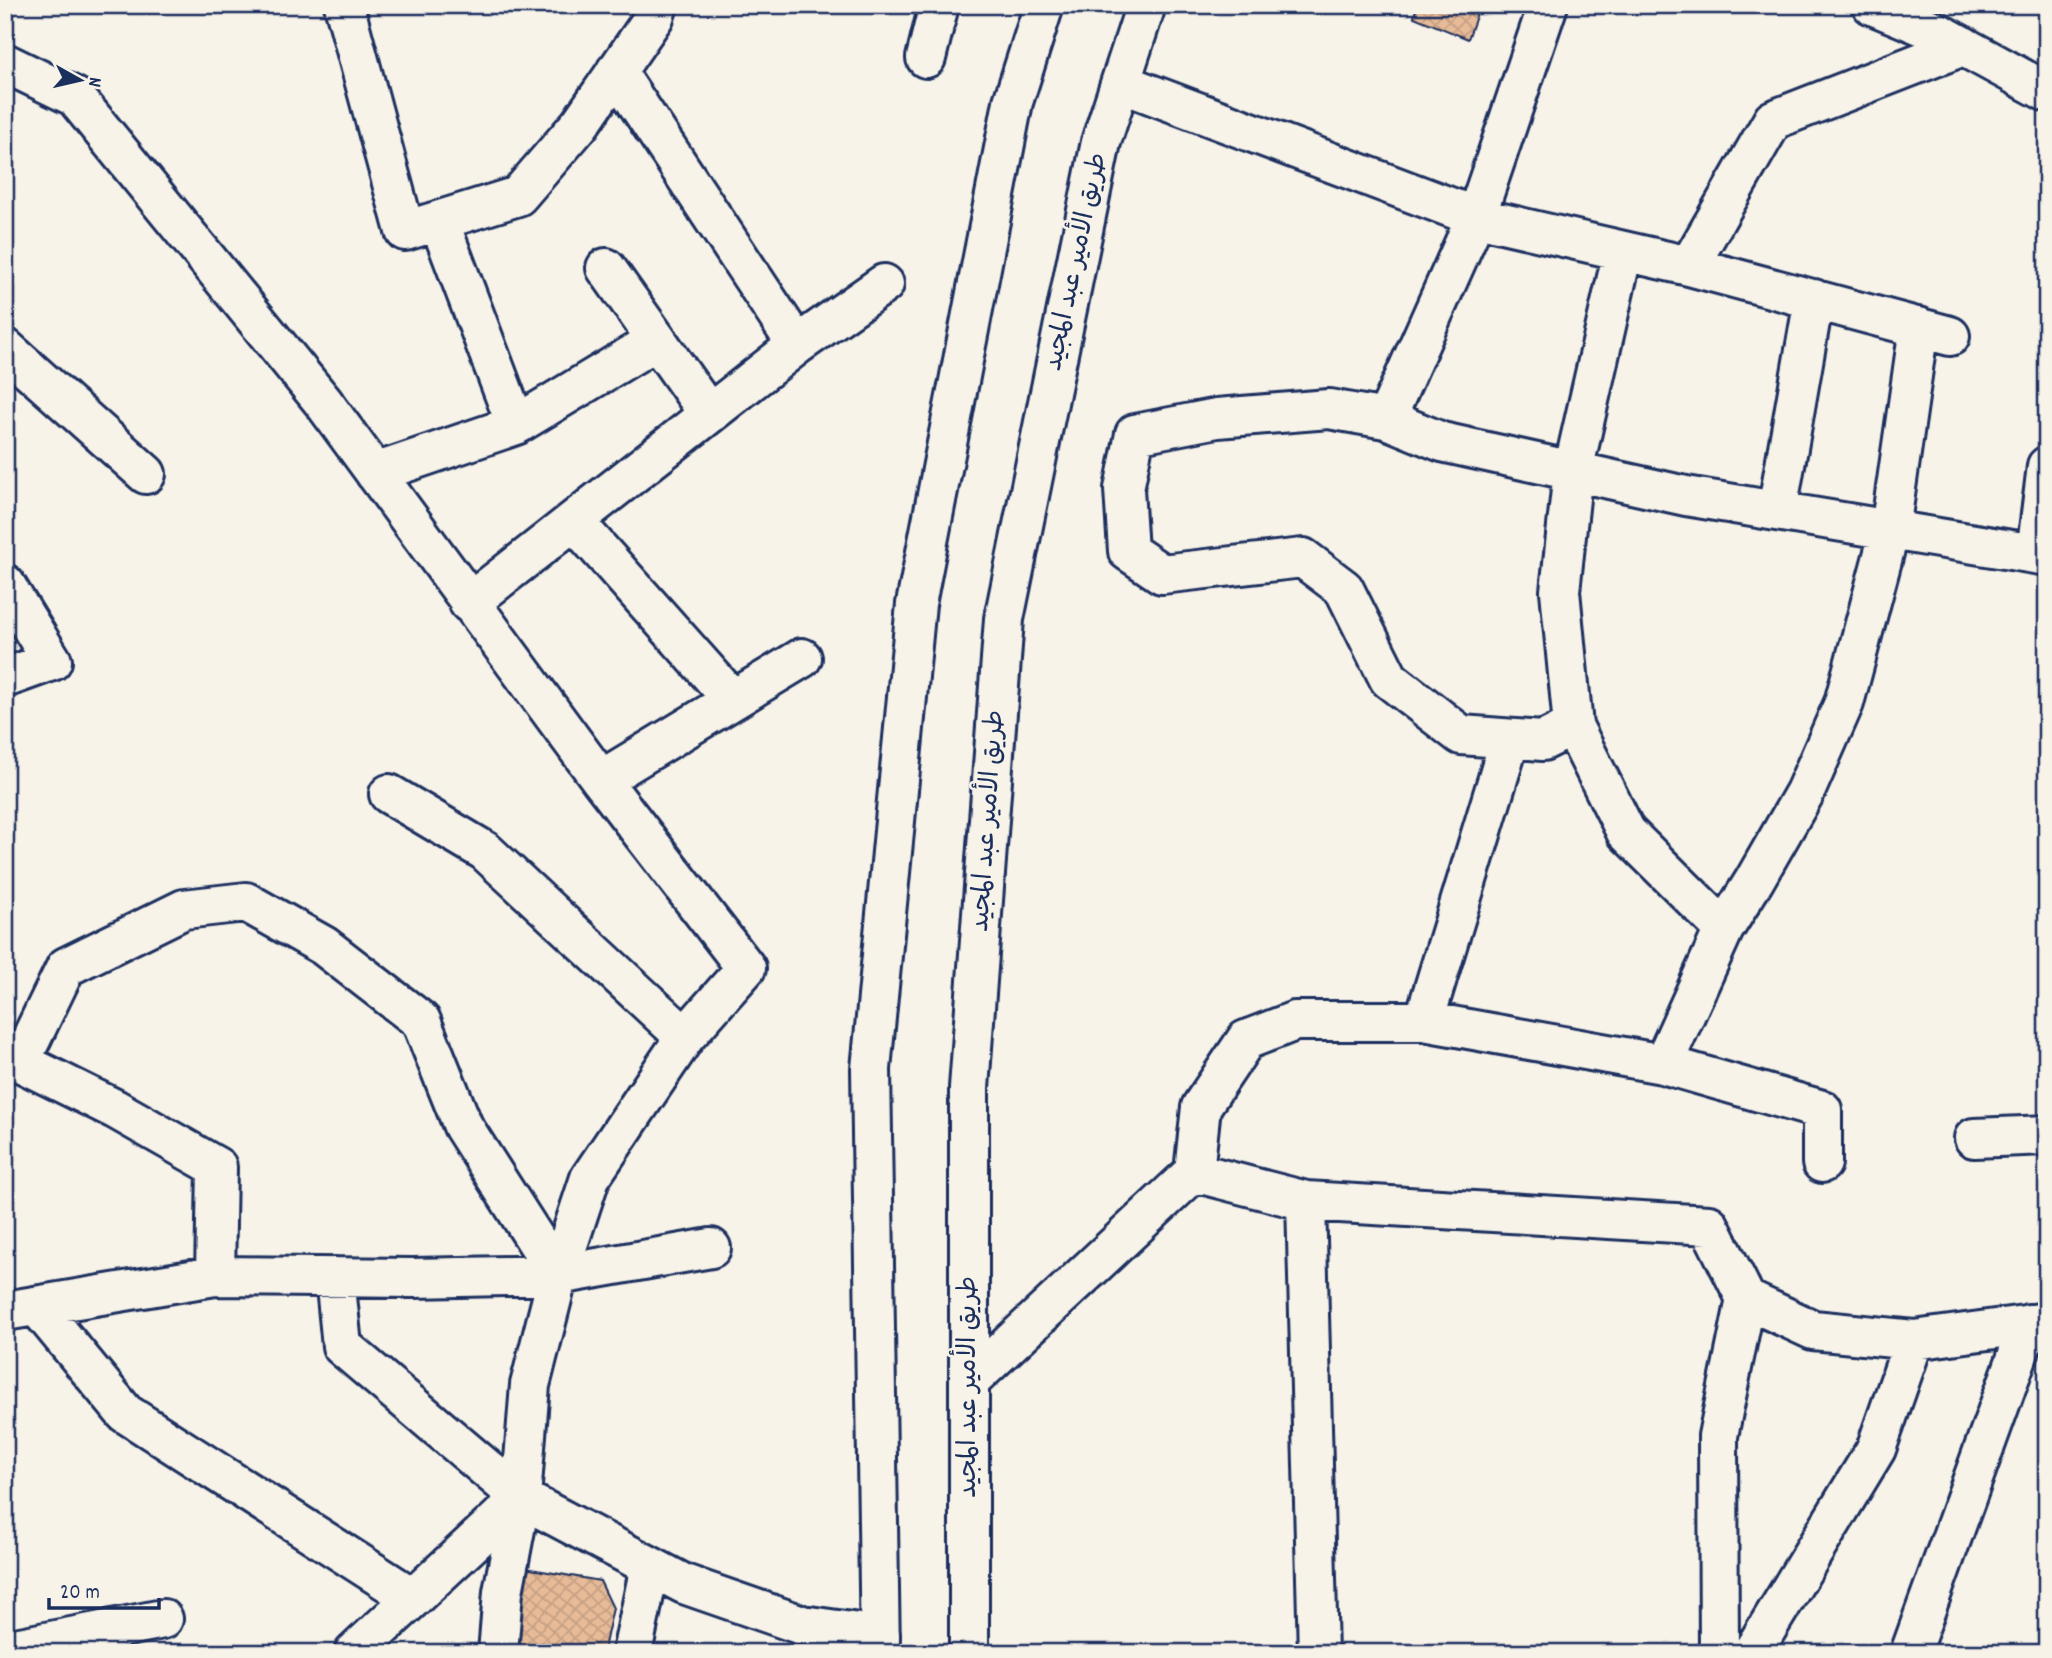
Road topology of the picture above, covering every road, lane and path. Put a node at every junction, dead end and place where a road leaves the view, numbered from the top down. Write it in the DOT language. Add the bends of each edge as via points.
graph roads {
  1 [pos="344,5"];
  2 [pos="658,5"];
  3 [pos="939,5"];
  4 [pos="1044,5"];
  5 [pos="1146,5"];
  6 [pos="1548,5"];
  7 [pos="1872,5"];
  8 [pos="1963,46"];
  9 [pos="926,58"];
  10 [pos="5,63"];
  11 [pos="616,71"];
  12 [pos="1121,83"];
  13 [pos="2047,92"];
  14 [pos="1476,217"];
  15 [pos="439,221"];
  16 [pos="1623,251"];
  17 [pos="1689,266"];
  18 [pos="606,268"];
  19 [pos="884,284"];
  20 [pos="1814,299"];
  21 [pos="657,340"];
  22 [pos="797,345"];
  23 [pos="5,348"];
  24 [pos="709,414"];
  25 [pos="1386,419"];
  26 [pos="516,425"];
  27 [pos="2047,466"];
  28 [pos="1573,471"];
  29 [pos="375,473"];
  30 [pos="146,474"];
  31 [pos="1777,511"];
  32 [pos="574,521"];
  33 [pos="1890,530"];
  34 [pos="2041,555"];
  35 [pos="5,584"];
  36 [pos="469,603"];
  37 [pos="802,658"];
  38 [pos="5,678"];
  39 [pos="733,700"];
  40 [pos="1573,726"];
  41 [pos="1510,739"];
  42 [pos="601,780"];
  43 [pos="389,794"];
  44 [pos="1724,929"];
  45 [pos="1424,1021"];
  46 [pos="685,1037"];
  47 [pos="12,1062"];
  48 [pos="1662,1064"];
  49 [pos="2047,1135"];
  50 [pos="1975,1138"];
  51 [pos="1822,1163"];
  52 [pos="1194,1172"];
  53 [pos="1306,1201"];
  54 [pos="711,1248"];
  55 [pos="558,1275"];
  56 [pos="215,1276"];
  57 [pos="335,1277"];
  58 [pos="1746,1299"];
  59 [pos="21,1309"];
  60 [pos="2038,1323"];
  61 [pos="1914,1340"];
  62 [pos="969,1382"];
  63 [pos="521,1498"];
  64 [pos="650,1566"];
  65 [pos="413,1598"];
  66 [pos="163,1619"];
  67 [pos="880,1644"];
  68 [pos="5,1650"];
  69 [pos="354,1653"];
  70 [pos="499,1653"];
  71 [pos="632,1653"];
  72 [pos="969,1653"];
  73 [pos="1318,1653"];
  74 [pos="1719,1653"];
  75 [pos="1752,1653"];
  76 [pos="1910,1653"];
  1 -- 15 [label="street" via="405,231"];
  2 -- 11 [label="street"];
  3 -- 9 [label="street"];
  4 -- 67 [label="street" via="1013,102 914,617 871,1069"];
  5 -- 12 [label="street, طريق الأمير عبد المجيد"];
  6 -- 14 [label="street"];
  7 -- 8 [label="street"];
  8 -- 13 [label="street"];
  8 -- 17 [label="street" via="1773,120"];
  10 -- 29 [label="street" via="75,97 324,403"];
  11 -- 15 [label="street" via="580,124 517,196"];
  11 -- 22 [label="street"];
  12 -- 14 [label="street"];
  12 -- 62 [label="street, طريق الأمير عبد المجيد" via="1101,142 1004,618 969,1088"];
  14 -- 16 [label="street"];
  14 -- 25 [label="street"];
  15 -- 26 [label="street"];
  16 -- 17 [label="street"];
  16 -- 28 [label="street"];
  17 -- 20 [label="street"];
  18 -- 21 [label="street"];
  19 -- 22 [label="street"];
  20 -- 31 [label="street"];
  20 -- 33 [label="street" via="1935,332"];
  21 -- 24 [label="street"];
  21 -- 26 [label="street"];
  22 -- 24 [label="street"];
  23 -- 30 [label="street"];
  24 -- 32 [label="street"];
  25 -- 28 [label="street" via="1442,442"];
  25 -- 41 [label="street" via="1329,409 1217,418 1135,434 1124,489 1128,551 1162,574 1303,558 1345,589 1389,679 1461,735"];
  26 -- 29 [label="street"];
  27 -- 34 [label="street"];
  28 -- 31 [label="street"];
  28 -- 40 [label="street" via="1560,591"];
  29 -- 36 [label="street"];
  31 -- 33 [label="street"];
  32 -- 36 [label="street"];
  32 -- 39 [label="street"];
  33 -- 34 [label="street"];
  33 -- 44 [label="street" via="1844,703 1805,792"];
  35 -- 38 [label="street" via="52,662"];
  36 -- 42 [label="street"];
  37 -- 39 [label="street"];
  39 -- 42 [label="street"];
  40 -- 41 [label="street" via="1543,741"];
  40 -- 44 [label="street" via="1626,832"];
  41 -- 45 [label="street"];
  42 -- 46 [label="street" via="746,968"];
  43 -- 46 [label="street" via="485,851"];
  44 -- 48 [label="street"];
  45 -- 48 [label="street"];
  45 -- 52 [label="street" via="1296,1021 1247,1040 1200,1107"];
  46 -- 55 [label="street" via="590,1178"];
  47 -- 55 [label="street" via="66,967 184,909 246,902 324,946 421,1021 464,1126"];
  47 -- 56 [label="street" via="115,1108 217,1167"];
  48 -- 51 [label="street" via="1822,1110"];
  49 -- 50 [label="street"];
  52 -- 53 [label="street"];
  52 -- 62 [label="street"];
  53 -- 58 [label="street" via="1709,1225"];
  53 -- 73 [label="street"];
  54 -- 55 [label="street"];
  55 -- 57 [label="street"];
  55 -- 63 [label="street" via="530,1385"];
  56 -- 57 [label="street"];
  56 -- 59 [label="street"];
  57 -- 63 [label="street" via="342,1346"];
  58 -- 61 [label="street" via="1813,1330"];
  58 -- 74 [label="street" via="1718,1436"];
  59 -- 65 [label="street" via="125,1413"];
  60 -- 61 [label="street"];
  60 -- 76 [label="street"];
  61 -- 75 [label="street" via="1876,1449"];
  62 -- 72 [label="street, طريق الأمير عبد المجيد"];
  63 -- 64 [label="street"];
  63 -- 65 [label="street"];
  63 -- 70 [label="street" via="503,1592"];
  64 -- 67 [label="street" via="684,1584 802,1625"];
  64 -- 71 [label="street"];
  65 -- 69 [label="street"];
  66 -- 68 [label="street"];
}
